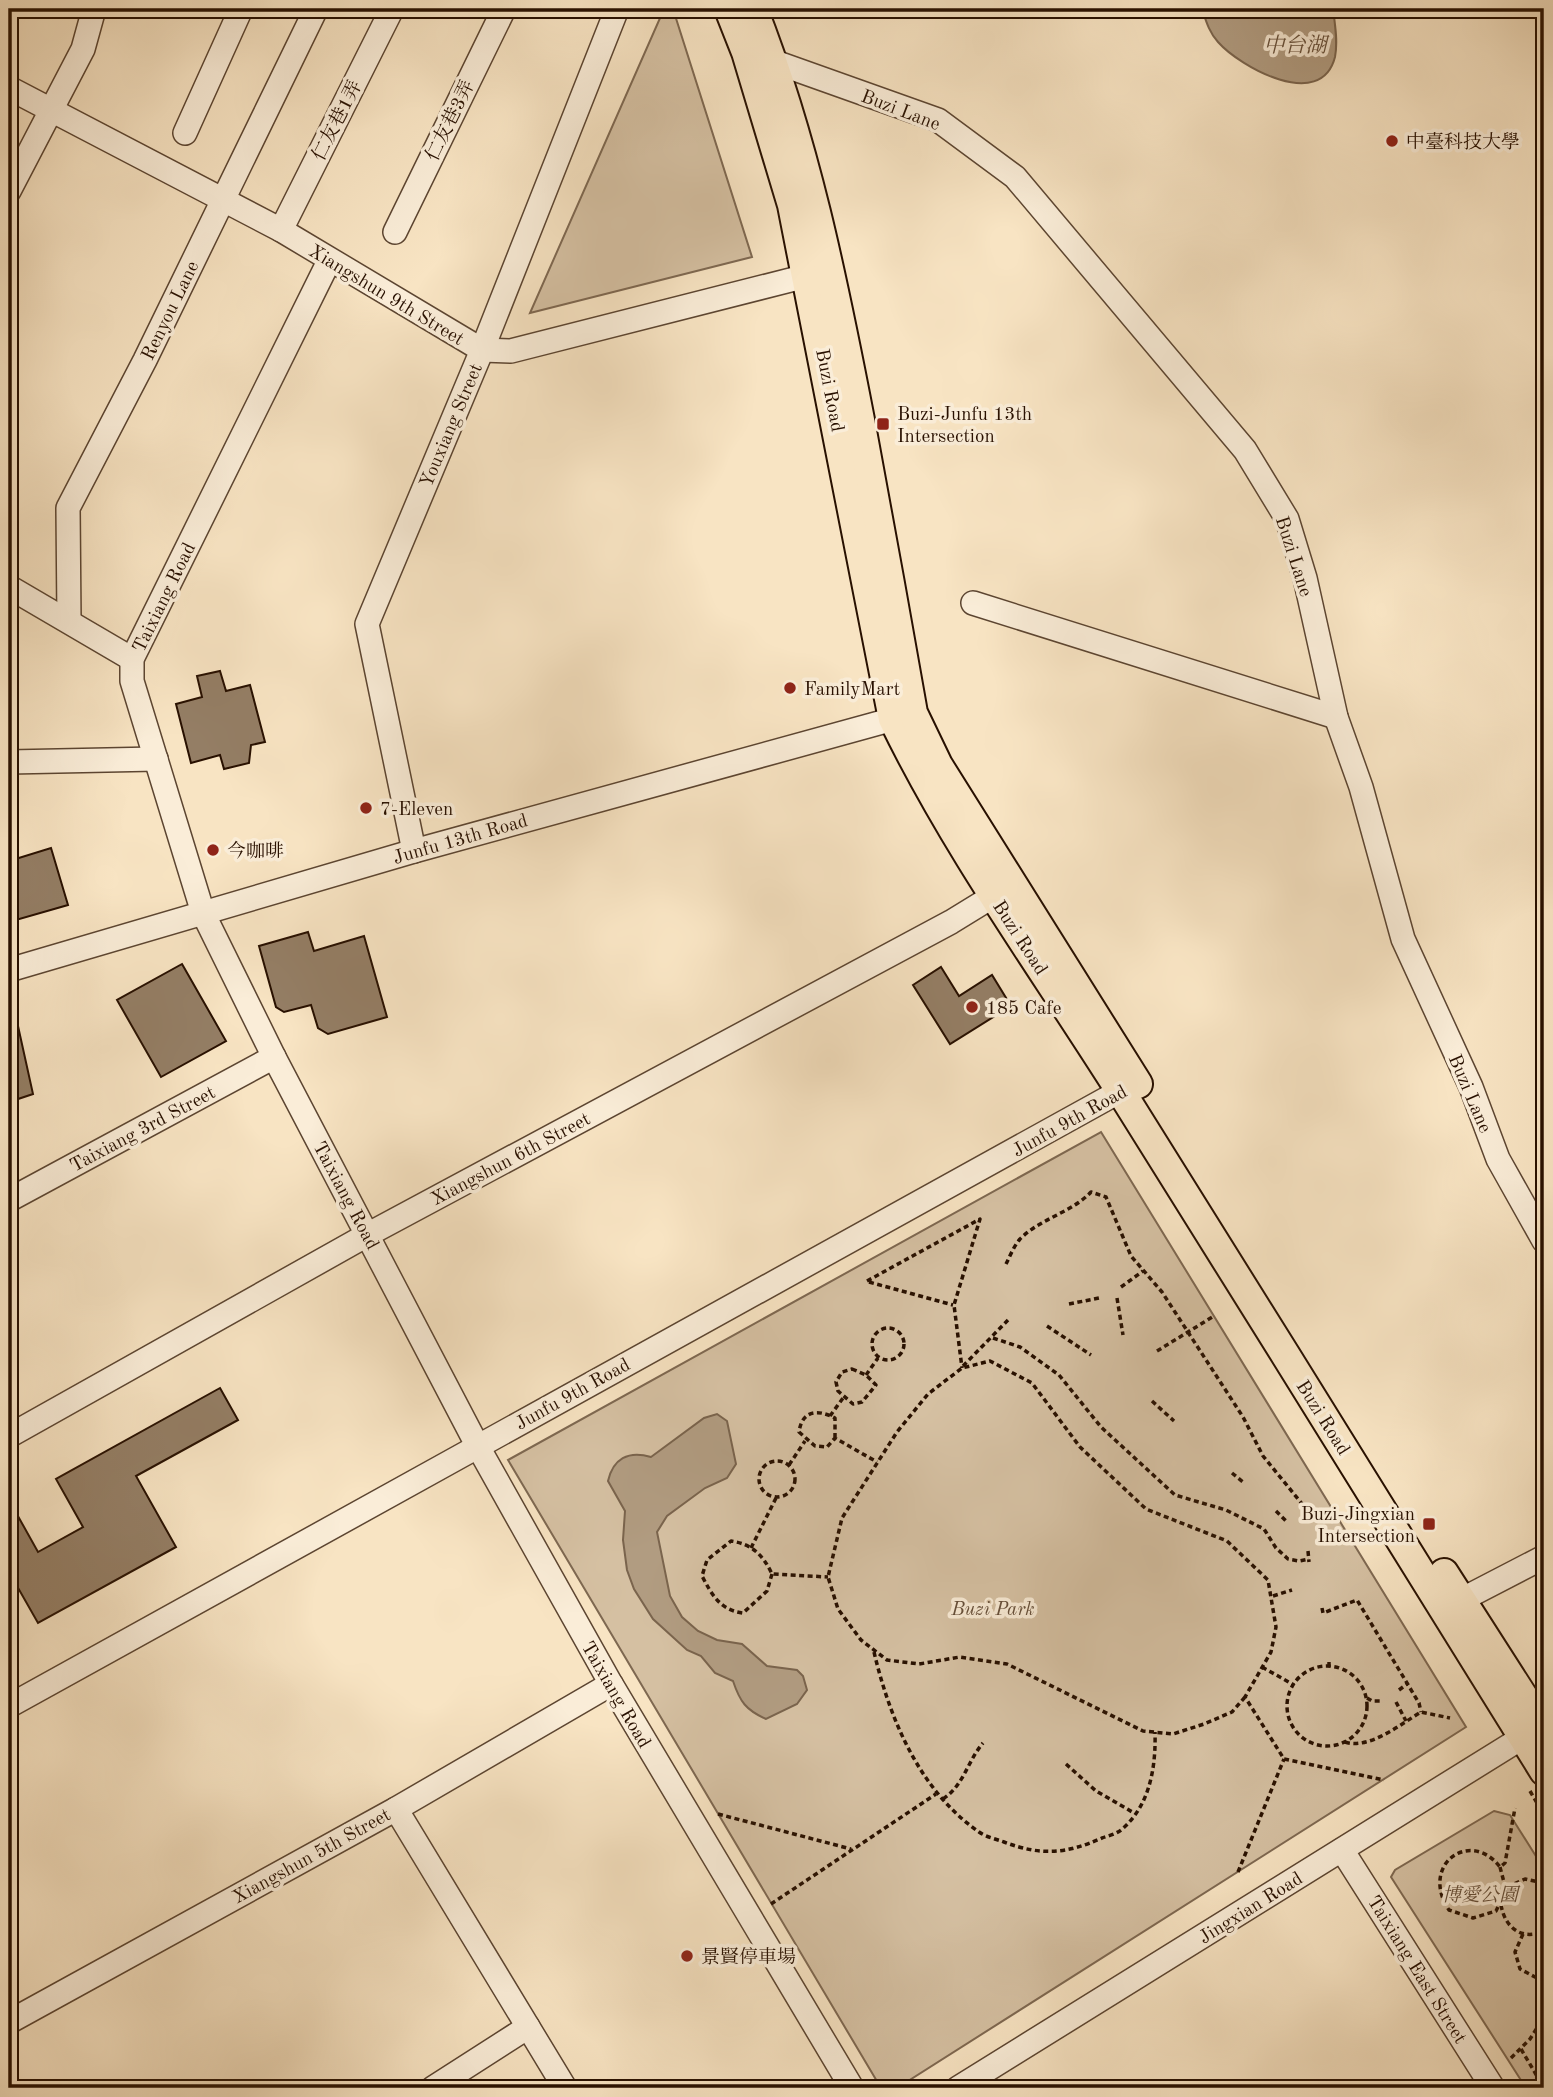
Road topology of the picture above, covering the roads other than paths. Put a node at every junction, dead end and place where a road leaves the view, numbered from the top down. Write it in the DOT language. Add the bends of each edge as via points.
graph roads {
  1 [pos="94,9"];
  2 [pos="241,9"];
  3 [pos="316,9"];
  4 [pos="392,9"];
  5 [pos="504,9"];
  6 [pos="617,9"];
  7 [pos="729,9"];
  8 [pos="752,9"];
  9 [pos="746,52"];
  10 [pos="773,61"];
  11 [pos="9,88"];
  12 [pos="49,110"];
  13 [pos="185,133"];
  14 [pos="9,191"];
  15 [pos="222,199"];
  16 [pos="281,230"];
  17 [pos="395,232"];
  18 [pos="329,261"];
  19 [pos="820,273"];
  20 [pos="482,350"];
  21 [pos="9,587"];
  22 [pos="973,603"];
  23 [pos="69,621"];
  24 [pos="132,659"];
  25 [pos="903,716"];
  26 [pos="1336,717"];
  27 [pos="156,759"];
  28 [pos="9,762"];
  29 [pos="414,851"];
  30 [pos="1004,889"];
  31 [pos="203,913"];
  32 [pos="9,970"];
  33 [pos="274,1057"];
  34 [pos="1129,1087"];
  35 [pos="9,1200"];
  36 [pos="367,1235"];
  37 [pos="1544,1241"];
  38 [pos="9,1436"];
  39 [pos="477,1445"];
  40 [pos="1544,1557"];
  41 [pos="1461,1600"];
  42 [pos="611,1684"];
  43 [pos="9,1706"];
  44 [pos="1536,1730"];
  45 [pos="1544,1770"];
  46 [pos="396,1809"];
  47 [pos="1342,1850"];
  48 [pos="9,2022"];
  49 [pos="528,2027"];
  50 [pos="1484,2085"];
  51 [pos="433,2088"];
  52 [pos="565,2088"];
  53 [pos="852,2088"];
  54 [pos="958,2088"];
  1 -- 12 [label="street" via="82,49"];
  2 -- 13 [label="street"];
  3 -- 15 [label="street, Renyou Lane"];
  4 -- 16 [label="street, 仁友巷1弄"];
  5 -- 17 [label="street, 仁友巷3弄"];
  6 -- 20 [label="street, Youxiang Street"];
  7 -- 9 [label="main road, Buzi Road"];
  8 -- 10 [label="main road, Buzi Road"];
  9 -- 10 [label="street, Buzi Lane"];
  9 -- 19 [label="main road, Buzi Road" via="792,205"];
  10 -- 19 [label="main road, Buzi Road"];
  10 -- 26 [label="street, Buzi Lane" via="938,120 1015,177 1245,450 1287,519"];
  11 -- 12 [label="street, Xiangshun 9th Street"];
  12 -- 14 [label="street"];
  12 -- 15 [label="street, Xiangshun 9th Street"];
  15 -- 16 [label="street, Xiangshun 9th Street"];
  15 -- 23 [label="street, Renyou Lane" via="68,508"];
  16 -- 18 [label="street, Xiangshun 9th Street"];
  18 -- 20 [label="street, Xiangshun 9th Street"];
  18 -- 24 [label="street, Taixiang Road"];
  19 -- 20 [label="street, Xiangshun 9th Street" via="511,351"];
  19 -- 25 [label="main road, Buzi Road"];
  20 -- 29 [label="street, Youxiang Street" via="367,624"];
  21 -- 23 [label="street"];
  22 -- 26 [label="street"];
  23 -- 24 [label="street"];
  24 -- 27 [label="street, Taixiang Road" via="132,681"];
  25 -- 29 [label="street, Junfu 13th Road"];
  25 -- 30 [label="main road, Buzi Road" via="938,765"];
  26 -- 37 [label="street, Buzi Lane" via="1361,787 1403,939 1471,1087 1498,1160"];
  27 -- 28 [label="street"];
  27 -- 31 [label="street, Taixiang Road"];
  29 -- 31 [label="street, Junfu 13th Road"];
  30 -- 34 [label="main road, Buzi Road"];
  30 -- 36 [label="street, Xiangshun 6th Street" via="951,922"];
  31 -- 32 [label="street, Junfu 13th Road"];
  31 -- 33 [label="street, Taixiang Road"];
  33 -- 35 [label="street, Taixiang 3rd Street"];
  33 -- 36 [label="street, Taixiang Road"];
  34 -- 39 [label="street, Junfu 9th Road"];
  34 -- 41 [label="main road, Buzi Road"];
  34 -- 44 [label="main road, Buzi Road"];
  36 -- 38 [label="street, Xiangshun 6th Street"];
  36 -- 39 [label="street, Taixiang Road"];
  39 -- 42 [label="street, Taixiang Road"];
  39 -- 43 [label="street, Junfu 9th Road"];
  40 -- 41 [label="street"];
  41 -- 44 [label="main road, Buzi Road"];
  42 -- 46 [label="street, Xiangshun 5th Street"];
  42 -- 53 [label="street, Taixiang Road"];
  44 -- 45 [label="main road, Buzi Road"];
  44 -- 47 [label="street, Jingxian Road"];
  46 -- 48 [label="street, Xiangshun 5th Street"];
  46 -- 49 [label="street"];
  47 -- 50 [label="street, Taixiang East Street"];
  47 -- 54 [label="street, Jingxian Road"];
  49 -- 51 [label="street"];
  49 -- 52 [label="street"];
}
